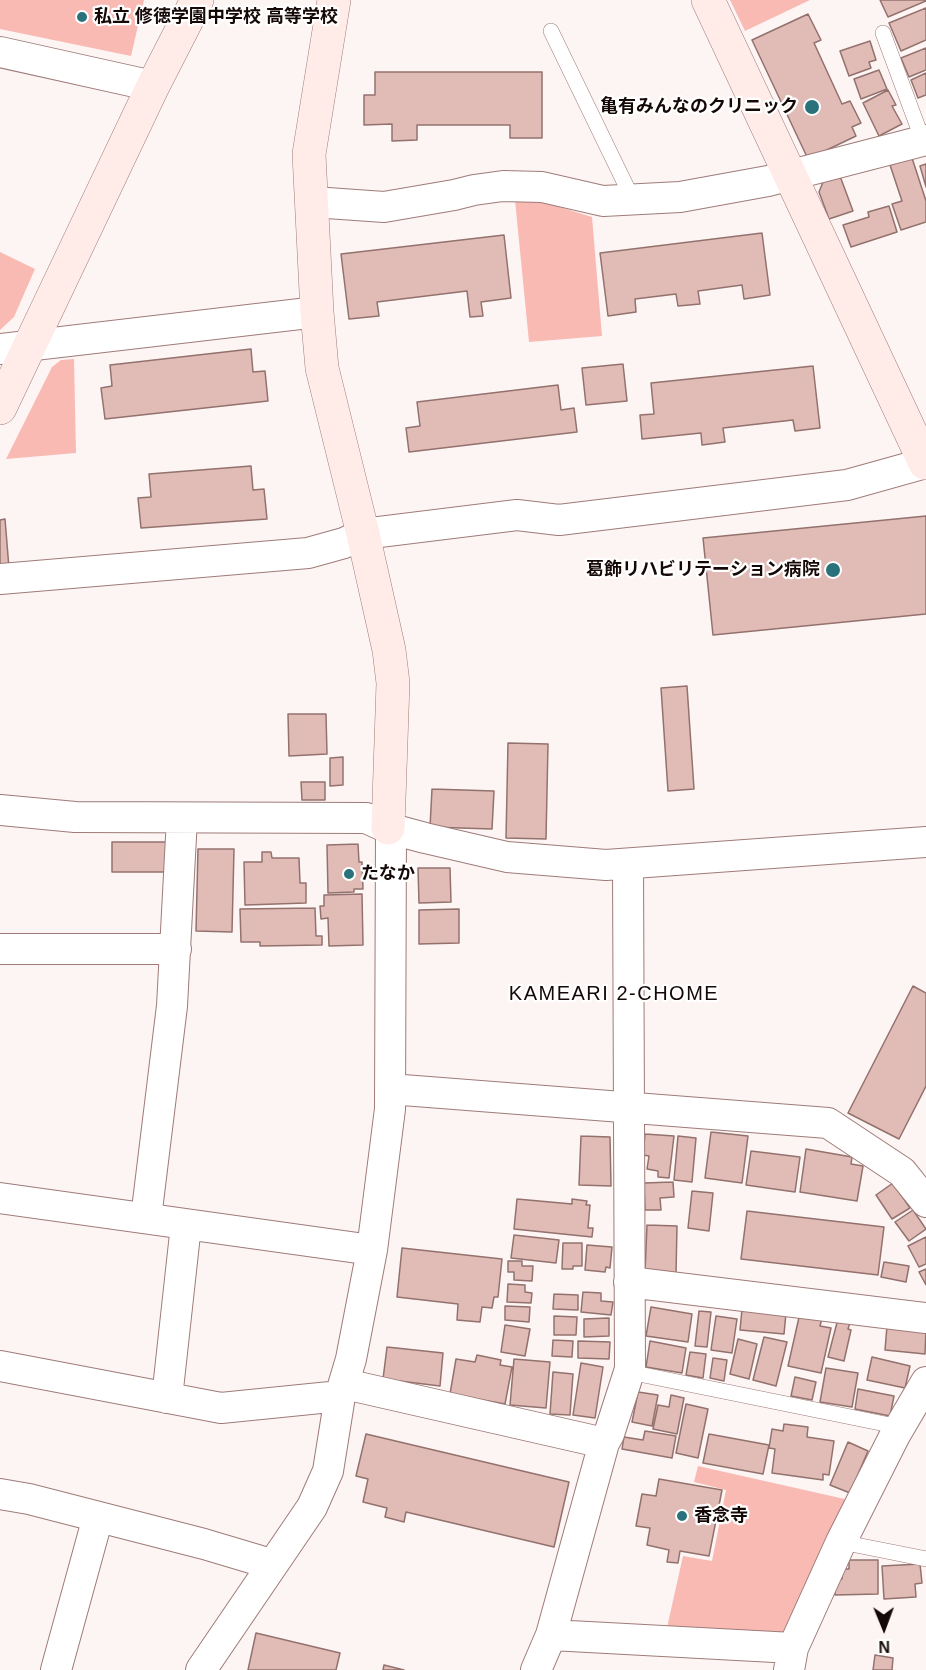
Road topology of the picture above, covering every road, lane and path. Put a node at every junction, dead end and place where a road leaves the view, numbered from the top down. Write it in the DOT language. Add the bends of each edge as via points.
graph roads {
  1 [pos="197,0"];
  2 [pos="334,0"];
  3 [pos="708,0"];
  4 [pos="551,31"];
  5 [pos="882,33"];
  6 [pos="0,52"];
  7 [pos="153,86"];
  8 [pos="925,141"];
  9 [pos="790,175"];
  10 [pos="633,200"];
  11 [pos="313,202"];
  12 [pos="317,312"];
  13 [pos="15,348"];
  14 [pos="0,408"];
  15 [pos="926,464"];
  16 [pos="363,534"];
  17 [pos="0,579"];
  18 [pos="0,810"];
  19 [pos="182,818"];
  20 [pos="390,828"];
  21 [pos="926,842"];
  22 [pos="628,864"];
  23 [pos="0,949"];
  24 [pos="176,950"];
  25 [pos="390,1089"];
  26 [pos="628,1109"];
  27 [pos="0,1198"];
  28 [pos="926,1202"];
  29 [pos="146,1218"];
  30 [pos="186,1225"];
  31 [pos="372,1250"];
  32 [pos="628,1282"];
  33 [pos="926,1318"];
  34 [pos="0,1366"];
  35 [pos="629,1372"];
  36 [pos="926,1382"];
  37 [pos="343,1390"];
  38 [pos="167,1398"];
  39 [pos="900,1427"];
  40 [pos="604,1443"];
  41 [pos="0,1494"];
  42 [pos="98,1517"];
  43 [pos="841,1542"];
  44 [pos="926,1559"];
  45 [pos="271,1564"];
  46 [pos="551,1635"];
  47 [pos="791,1659"];
  48 [pos="56,1670"];
  49 [pos="201,1670"];
  50 [pos="536,1670"];
  1 -- 7 [label="street"];
  2 -- 11 [label="street" via="309,154"];
  3 -- 9 [label="street"];
  4 -- 10 [label="lane"];
  5 -- 8 [label="lane"];
  6 -- 7 [label="street"];
  7 -- 13 [label="street"];
  8 -- 9 [label="street"];
  9 -- 10 [label="street" via="680,197"];
  9 -- 15 [label="street"];
  10 -- 11 [label="street" via="603,201 542,188 503,186 384,207"];
  11 -- 12 [label="street"];
  12 -- 13 [label="street"];
  12 -- 16 [label="street" via="322,368"];
  13 -- 14 [label="street"];
  15 -- 16 [label="street" via="847,485 559,520 517,515"];
  16 -- 17 [label="street" via="308,553"];
  16 -- 20 [label="street" via="393,683"];
  18 -- 19 [label="street" via="75,817"];
  19 -- 20 [label="street" via="366,818"];
  19 -- 24 [label="street"];
  20 -- 22 [label="street" via="507,857"];
  20 -- 25 [label="street"];
  21 -- 22 [label="street"];
  22 -- 26 [label="street"];
  23 -- 24 [label="street"];
  24 -- 29 [label="street"];
  25 -- 26 [label="street"];
  25 -- 31 [label="street"];
  26 -- 28 [label="street" via="828,1123 902,1172"];
  26 -- 32 [label="street"];
  27 -- 29 [label="street"];
  29 -- 30 [label="street"];
  30 -- 31 [label="street"];
  30 -- 38 [label="street"];
  31 -- 37 [label="street"];
  32 -- 33 [label="street"];
  32 -- 35 [label="street"];
  34 -- 38 [label="street"];
  35 -- 39 [label="lane"];
  35 -- 40 [label="street"];
  36 -- 39 [label="street"];
  37 -- 38 [label="street" via="220,1408"];
  37 -- 40 [label="street"];
  37 -- 45 [label="street" via="328,1472 312,1507"];
  39 -- 43 [label="street"];
  40 -- 46 [label="street"];
  41 -- 42 [label="street"];
  42 -- 45 [label="street"];
  42 -- 48 [label="street"];
  43 -- 44 [label="lane"];
  43 -- 47 [label="street"];
  45 -- 49 [label="street"];
  46 -- 47 [label="street"];
  46 -- 50 [label="street"];
}
